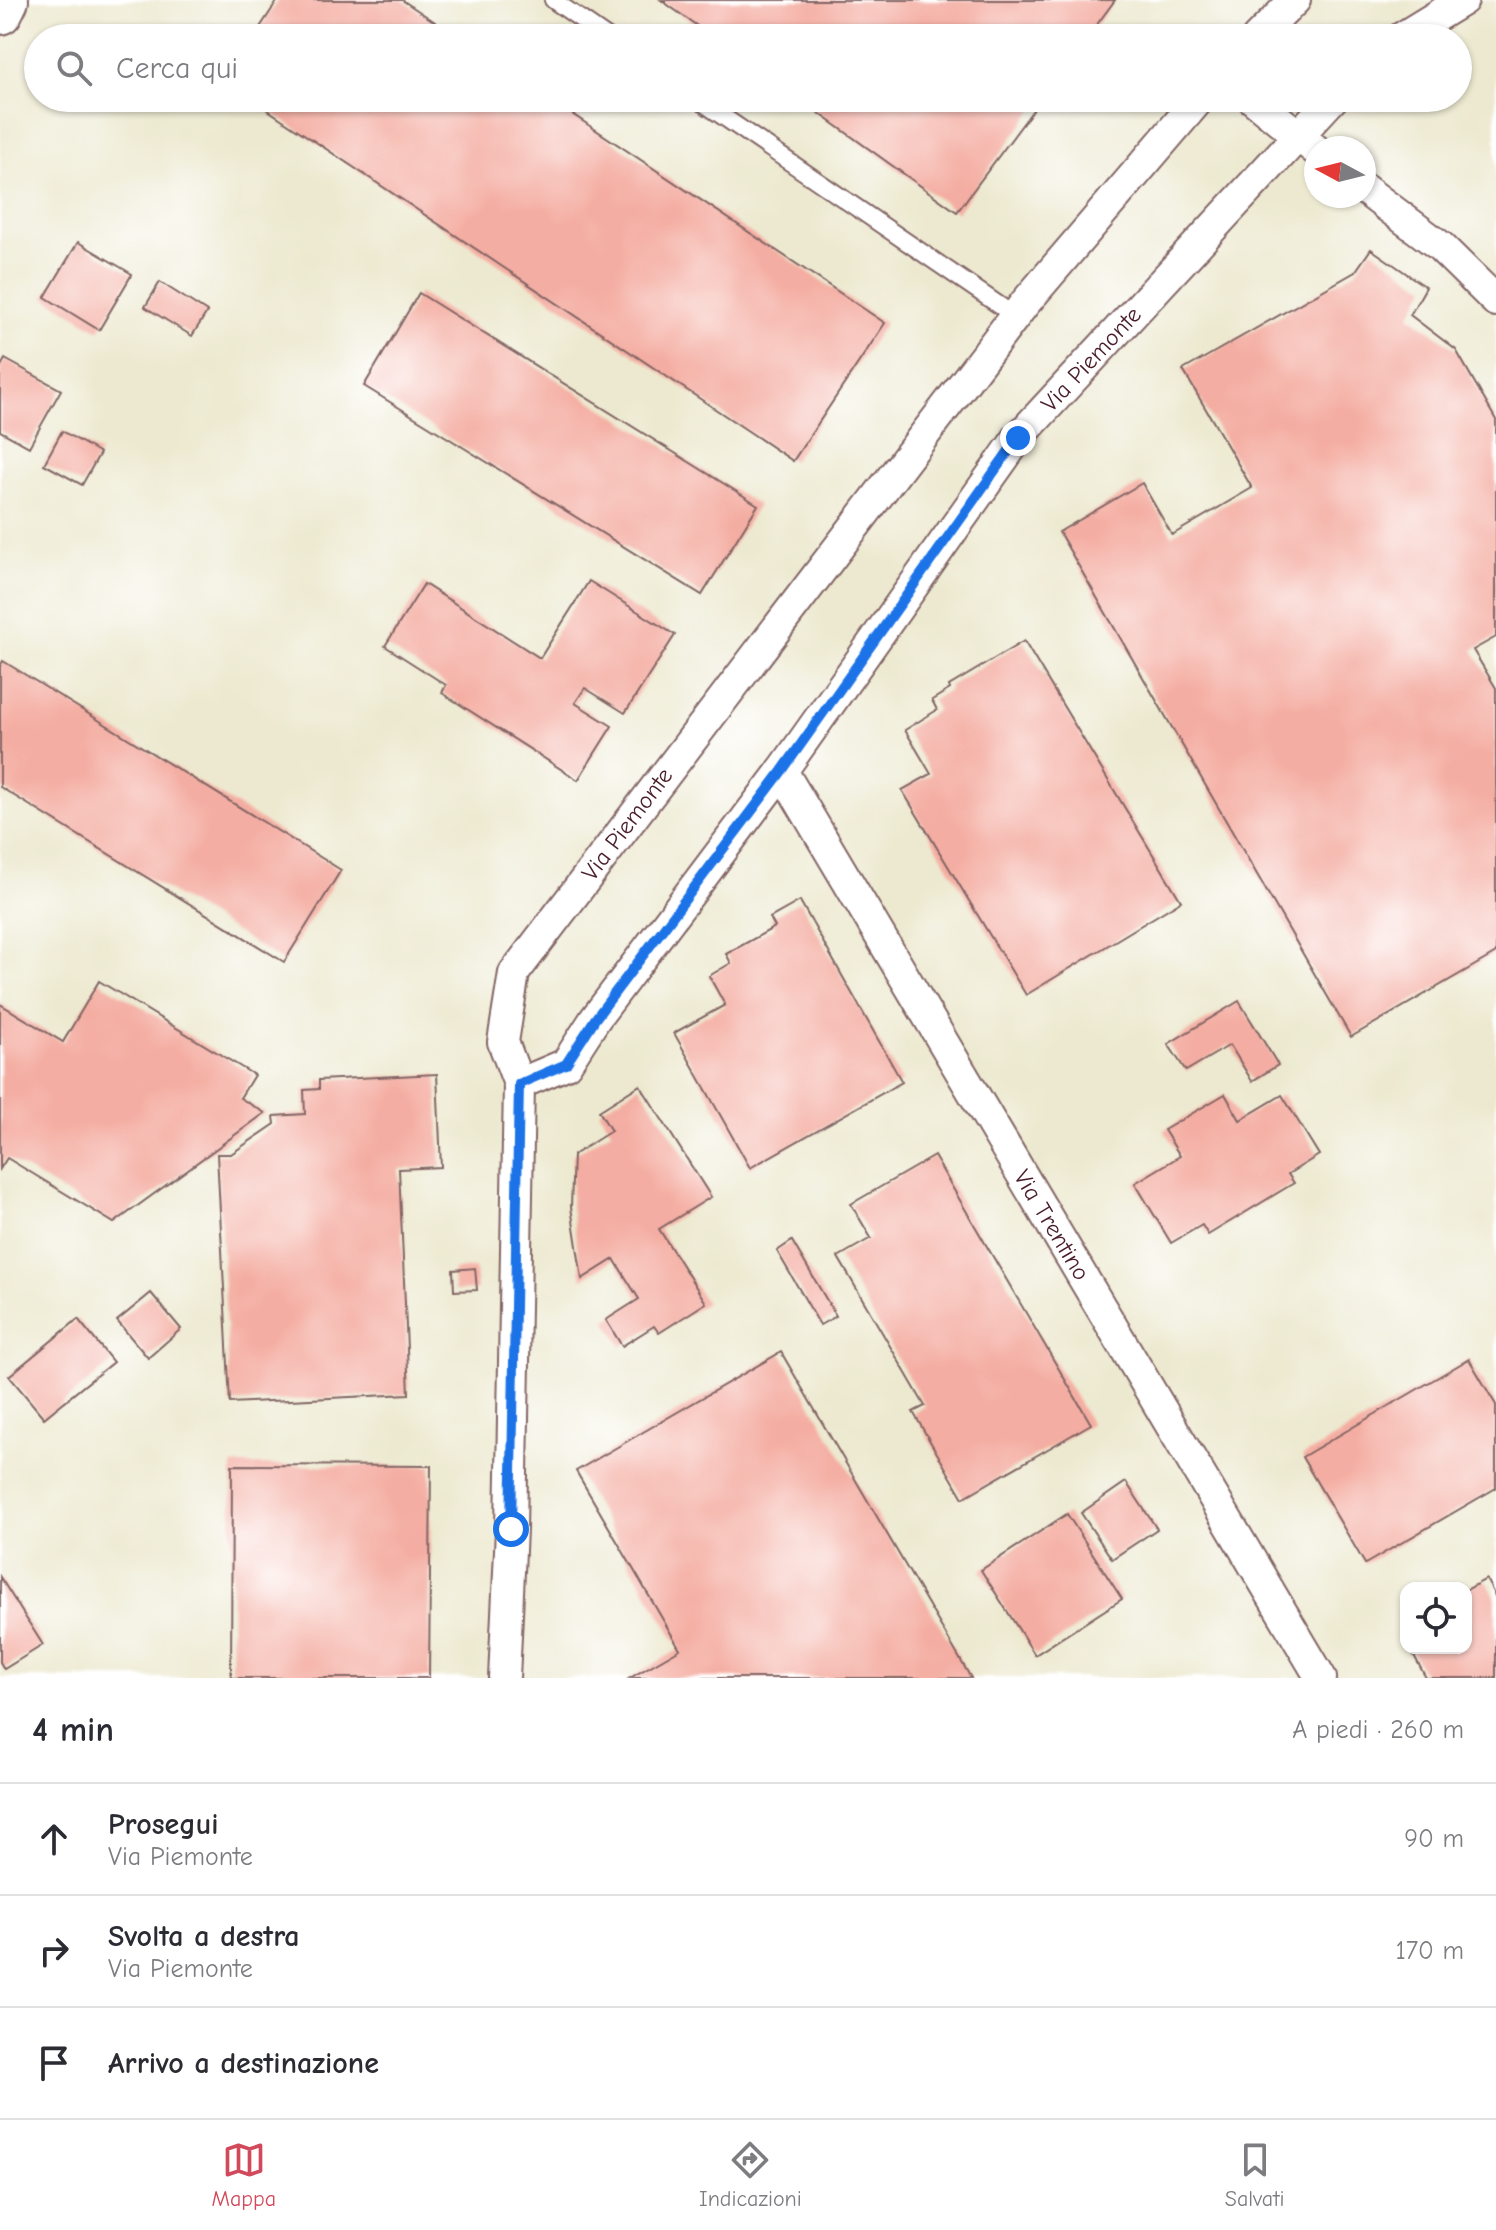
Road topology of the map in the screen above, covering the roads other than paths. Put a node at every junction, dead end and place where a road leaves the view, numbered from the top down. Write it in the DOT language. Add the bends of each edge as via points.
graph roads {
  1 [pos="6,0"];
  2 [pos="553,0"];
  3 [pos="1295,0"];
  4 [pos="1463,0"];
  5 [pos="0,12"];
  6 [pos="588,24"];
  7 [pos="1271,24"];
  8 [pos="1424,24"];
  9 [pos="716,112"];
  10 [pos="1188,112"];
  11 [pos="1270,112"];
  12 [pos="1325,112"];
  13 [pos="1311,136"];
  14 [pos="1304,140"];
  15 [pos="1304,145"];
  16 [pos="1376,198"];
  17 [pos="1496,301"];
  18 [pos="1015,316"];
  19 [pos="782,771"];
  20 [pos="519,1084"];
  21 [pos="504,1678"];
  22 [pos="1321,1678"];
  1 -- 5 [label="main road"];
  2 -- 6 [label="lane"];
  3 -- 7 [label="street"];
  4 -- 8 [label="street"];
  9 -- 18 [label="lane"];
  10 -- 18 [label="street, Via Piemonte"];
  11 -- 14 [label="street"];
  12 -- 13 [label="street, Via Piemonte"];
  15 -- 19 [label="street, Via Piemonte" via="1018,438"];
  16 -- 17 [label="street" via="1440,246"];
  18 -- 20 [label="street, Via Piemonte" via="514,973 503,1042"];
  19 -- 20 [label="street, Via Piemonte" via="566,1064"];
  19 -- 22 [label="street, Via Trentino"];
  20 -- 21 [label="street, Via Piemonte"];
}
